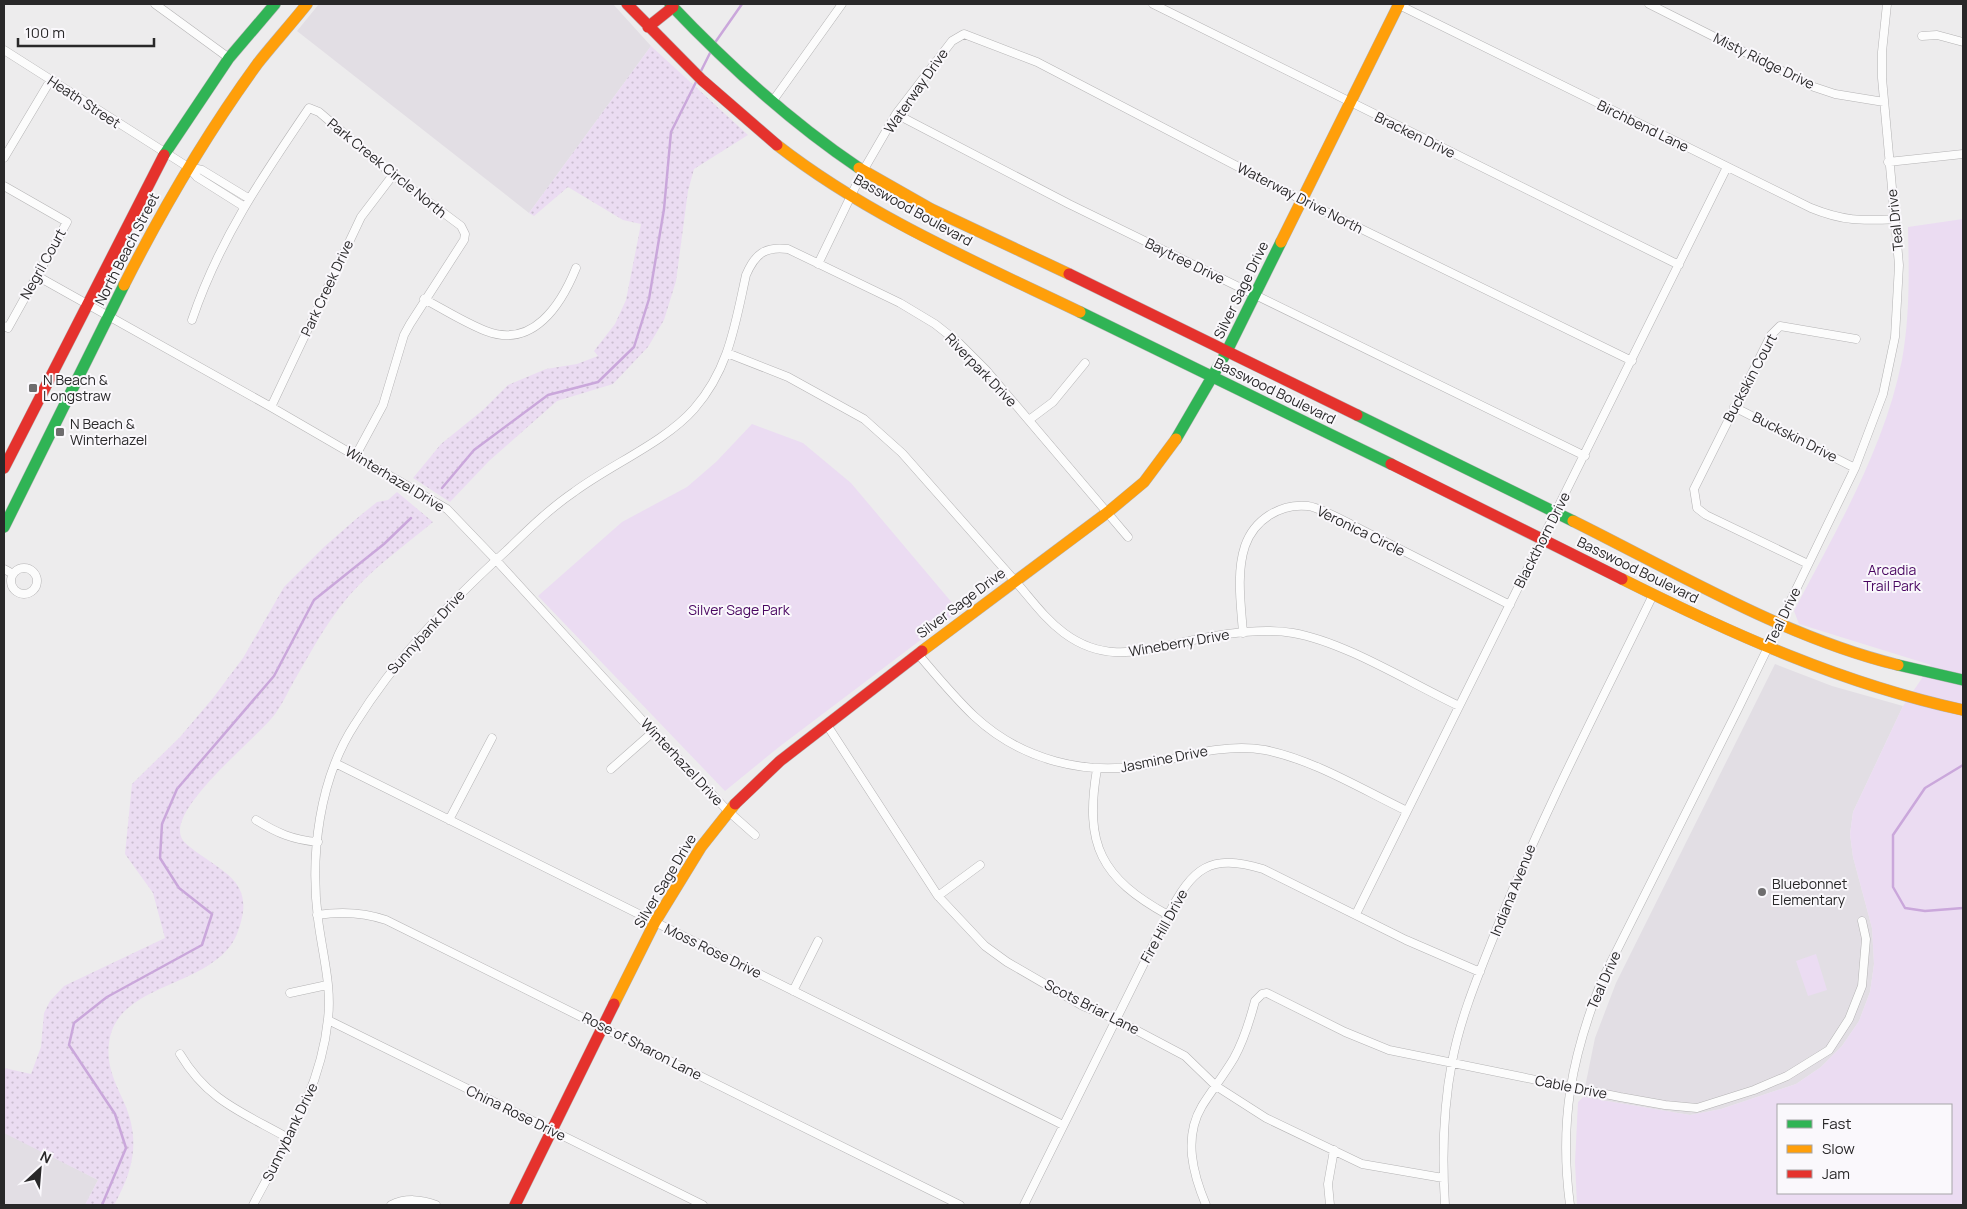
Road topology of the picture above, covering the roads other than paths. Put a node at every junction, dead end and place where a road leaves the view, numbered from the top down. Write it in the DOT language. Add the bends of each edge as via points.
graph roads {
  1 [pos="155,4"];
  2 [pos="275,4"];
  3 [pos="628,4"];
  4 [pos="842,4"];
  5 [pos="1153,4"];
  6 [pos="1399,4"];
  7 [pos="1649,4"];
  8 [pos="1887,4"];
  9 [pos="302,5"];
  10 [pos="672,6"];
  11 [pos="648,27"];
  12 [pos="968,36"];
  13 [pos="1922,36"];
  14 [pos="1963,42"];
  15 [pos="4,50"];
  16 [pos="229,58"];
  17 [pos="50,81"];
  18 [pos="772,102"];
  19 [pos="1884,102"];
  20 [pos="1350,103"];
  21 [pos="896,114"];
  22 [pos="165,154"];
  23 [pos="1963,154"];
  24 [pos="4,158"];
  25 [pos="1888,162"];
  26 [pos="188,167"];
  27 [pos="1728,167"];
  28 [pos="863,171"];
  29 [pos="392,175"];
  30 [pos="4,186"];
  31 [pos="852,194"];
  32 [pos="248,198"];
  33 [pos="1302,200"];
  34 [pos="243,206"];
  35 [pos="1896,219"];
  36 [pos="769,249"];
  37 [pos="818,264"];
  38 [pos="1679,265"];
  39 [pos="576,268"];
  40 [pos="37,276"];
  41 [pos="1255,295"];
  42 [pos="424,299"];
  43 [pos="88,304"];
  44 [pos="109,316"];
  45 [pos="192,320"];
  46 [pos="4,326"];
  47 [pos="1856,339"];
  48 [pos="727,353"];
  49 [pos="1226,353"];
  50 [pos="1632,361"];
  51 [pos="1085,363"];
  52 [pos="1213,377"];
  53 [pos="271,407"];
  54 [pos="1734,407"];
  55 [pos="1029,420"];
  56 [pos="356,455"];
  57 [pos="1585,456"];
  58 [pos="4,468"];
  59 [pos="1855,468"];
  60 [pos="1108,512"];
  61 [pos="1555,514"];
  62 [pos="4,527"];
  63 [pos="1128,537"];
  64 [pos="1542,540"];
  65 [pos="496,560"];
  66 [pos="1808,564"];
  67 [pos="4,569"];
  68 [pos="13,574"];
  69 [pos="1015,581"];
  70 [pos="1653,595"];
  71 [pos="1510,605"];
  72 [pos="1780,624"];
  73 [pos="1243,633"];
  74 [pos="1768,648"];
  75 [pos="918,654"];
  76 [pos="1963,680"];
  77 [pos="1459,706"];
  78 [pos="1963,710"];
  79 [pos="827,725"];
  80 [pos="653,732"];
  81 [pos="492,738"];
  82 [pos="335,763"];
  83 [pos="611,769"];
  84 [pos="1097,769"];
  85 [pos="728,811"];
  86 [pos="1407,811"];
  87 [pos="256,820"];
  88 [pos="449,820"];
  89 [pos="755,835"];
  90 [pos="318,842"];
  91 [pos="980,865"];
  92 [pos="938,896"];
  93 [pos="1356,914"];
  94 [pos="317,915"];
  95 [pos="1168,915"];
  96 [pos="1862,921"];
  97 [pos="655,922"];
  98 [pos="818,941"];
  99 [pos="1480,972"];
  100 [pos="327,985"];
  101 [pos="793,991"];
  102 [pos="290,993"];
  103 [pos="1115,1019"];
  104 [pos="328,1020"];
  105 [pos="604,1027"];
  106 [pos="180,1054"];
  107 [pos="1452,1064"];
  108 [pos="1216,1086"];
  109 [pos="1570,1088"];
  110 [pos="1063,1125"];
  111 [pos="552,1130"];
  112 [pos="288,1138"];
  113 [pos="1334,1150"];
  114 [pos="1443,1178"];
  115 [pos="1204,1204"];
  116 [pos="253,1205"];
  117 [pos="391,1205"];
  118 [pos="436,1205"];
  119 [pos="515,1205"];
  120 [pos="704,1205"];
  121 [pos="960,1205"];
  122 [pos="1024,1205"];
  123 [pos="1330,1205"];
  124 [pos="1445,1205"];
  125 [pos="1570,1205"];
  1 -- 16 [label="street"];
  2 -- 16 [label="main road, North Beach Street"];
  3 -- 11 [label="main road, Basswood Boulevard"];
  4 -- 18 [label="street"];
  5 -- 20 [label="street, Bracken Drive"];
  6 -- 20 [label="main road, Silver Sage Drive"];
  6 -- 27 [label="street, Birchbend Lane"];
  7 -- 19 [label="street, Misty Ridge Drive" via="1814,87"];
  8 -- 19 [label="street, Teal Drive" via="1882,52"];
  9 -- 26 [label="main road, North Beach Street" via="252,71"];
  10 -- 11 [label="main road"];
  10 -- 18 [label="main road, Basswood Boulevard"];
  11 -- 31 [label="main road, Basswood Boulevard" via="678,58 786,152"];
  12 -- 21 [label="street, Waterway Drive" via="958,36 952,41"];
  12 -- 33 [label="street, Waterway Drive North" via="1036,62"];
  13 -- 14 [label="street"];
  15 -- 17 [label="street, Heath Street"];
  16 -- 22 [label="main road, North Beach Street"];
  17 -- 22 [label="street, Heath Street"];
  17 -- 24 [label="street"];
  18 -- 28 [label="main road, Basswood Boulevard"];
  19 -- 25 [label="street, Teal Drive"];
  20 -- 33 [label="main road, Silver Sage Drive"];
  20 -- 38 [label="street, Bracken Drive"];
  21 -- 28 [label="street, Waterway Drive"];
  21 -- 41 [label="street, Baytree Drive"];
  22 -- 26 [label="street, Heath Street"];
  22 -- 43 [label="main road, North Beach Street"];
  23 -- 25 [label="street"];
  25 -- 35 [label="street, Teal Drive"];
  26 -- 32 [label="street" via="202,170"];
  26 -- 34 [label="street" via="197,177"];
  26 -- 44 [label="main road, North Beach Street"];
  27 -- 35 [label="street, Birchbend Lane" via="1838,219"];
  27 -- 38 [label="street, Blackthorn Drive"];
  28 -- 31 [label="street, Waterway Drive"];
  28 -- 49 [label="main road, Basswood Boulevard" via="914,200"];
  29 -- 32 [label="street, Park Creek Circle North" via="318,112 309,108"];
  29 -- 42 [label="street, Park Creek Circle North" via="464,230 464,240"];
  29 -- 53 [label="street, Park Creek Drive" via="361,217"];
  30 -- 40 [label="street, Negril Court" via="67,222"];
  31 -- 37 [label="street, Waterway Drive"];
  31 -- 52 [label="main road, Basswood Boulevard" via="912,230"];
  32 -- 34 [label="street"];
  33 -- 41 [label="main road, Silver Sage Drive"];
  33 -- 50 [label="street, Waterway Drive North"];
  34 -- 45 [label="street" via="207,276"];
  35 -- 59 [label="street, Teal Drive" via="1899,265 1895,337 1883,394"];
  36 -- 37 [label="street, Riverpark Drive" via="788,249"];
  36 -- 48 [label="street, Sunnybank Drive" via="757,257 746,275"];
  37 -- 55 [label="street, Riverpark Drive" via="936,324 986,370"];
  38 -- 50 [label="street, Blackthorn Drive"];
  39 -- 42 [label="street" via="551,314 539,325 513,335 486,331"];
  40 -- 43 [label="street, Winterhazel Drive"];
  40 -- 46 [label="street, Negril Court" via="8,328"];
  41 -- 49 [label="main road, Silver Sage Drive"];
  41 -- 57 [label="street, Baytree Drive"];
  42 -- 56 [label="street" via="404,335 383,405"];
  43 -- 44 [label="street, Winterhazel Drive"];
  43 -- 58 [label="main road, North Beach Street"];
  44 -- 53 [label="street, Winterhazel Drive"];
  44 -- 62 [label="main road, North Beach Street"];
  47 -- 54 [label="street, Buckskin Court" via="1780,326 1771,335"];
  48 -- 65 [label="street, Sunnybank Drive" via="723,366 694,409 681,422 556,505"];
  48 -- 69 [label="street, Wineberry Drive" via="788,377 871,424 902,454"];
  49 -- 52 [label="main road, Silver Sage Drive"];
  49 -- 61 [label="main road, Basswood Boulevard"];
  50 -- 57 [label="street, Blackthorn Drive"];
  51 -- 55 [label="street" via="1053,402"];
  52 -- 60 [label="main road, Silver Sage Drive" via="1172,446 1144,482"];
  52 -- 64 [label="main road, Basswood Boulevard"];
  53 -- 56 [label="street, Winterhazel Drive"];
  54 -- 59 [label="street, Buckskin Drive"];
  54 -- 66 [label="street, Buckskin Court" via="1699,475 1694,489 1697,508"];
  55 -- 60 [label="street, Riverpark Drive"];
  56 -- 65 [label="street, Winterhazel Drive" via="447,509"];
  57 -- 61 [label="street, Blackthorn Drive"];
  59 -- 66 [label="street, Teal Drive"];
  60 -- 63 [label="street, Riverpark Drive"];
  60 -- 69 [label="main road, Silver Sage Drive"];
  61 -- 64 [label="street, Blackthorn Drive"];
  61 -- 72 [label="main road, Basswood Boulevard"];
  64 -- 70 [label="main road, Basswood Boulevard"];
  64 -- 71 [label="street, Blackthorn Drive"];
  65 -- 80 [label="street, Winterhazel Drive"];
  65 -- 82 [label="street, Sunnybank Drive" via="470,583 389,673 353,726"];
  66 -- 72 [label="street, Teal Drive"];
  67 -- 68 [label="street"];
  69 -- 73 [label="street, Wineberry Drive" via="1043,615 1064,633 1091,648 1127,654"];
  69 -- 75 [label="main road, Silver Sage Drive"];
  70 -- 74 [label="main road, Basswood Boulevard"];
  70 -- 99 [label="street, Indiana Avenue" via="1527,854"];
  71 -- 73 [label="street, Veronica Circle" via="1350,524 1310,506 1293,506 1268,516 1246,544 1240,577"];
  71 -- 77 [label="street, Blackthorn Drive"];
  72 -- 74 [label="street, Teal Drive"];
  72 -- 76 [label="main road, Basswood Boulevard" via="1836,647 1899,667"];
  73 -- 77 [label="street, Wineberry Drive" via="1292,633 1337,646"];
  74 -- 78 [label="main road, Basswood Boulevard" via="1848,680 1929,704"];
  74 -- 109 [label="street, Teal Drive" via="1602,980 1579,1047"];
  75 -- 79 [label="main road, Silver Sage Drive"];
  75 -- 84 [label="street, Jasmine Drive" via="958,700 992,731 1014,745 1054,761"];
  77 -- 86 [label="street, Blackthorn Drive"];
  79 -- 85 [label="main road, Silver Sage Drive" via="780,761"];
  79 -- 92 [label="street, Scots Briar Lane"];
  80 -- 83 [label="street"];
  80 -- 85 [label="street, Winterhazel Drive"];
  81 -- 88 [label="street"];
  82 -- 88 [label="street, Moss Rose Drive"];
  82 -- 90 [label="street, Sunnybank Drive" via="321,812"];
  84 -- 86 [label="street, Jasmine Drive" via="1131,768 1222,748 1265,750 1322,770"];
  84 -- 95 [label="street" via="1092,808 1099,851 1107,866 1130,891"];
  85 -- 89 [label="street, Winterhazel Drive"];
  85 -- 97 [label="main road, Silver Sage Drive" via="701,847"];
  86 -- 93 [label="street, Blackthorn Drive"];
  87 -- 90 [label="street" via="279,834 300,841"];
  88 -- 97 [label="street, Moss Rose Drive"];
  90 -- 94 [label="street, Sunnybank Drive"];
  91 -- 92 [label="street"];
  92 -- 103 [label="street, Scots Briar Lane" via="968,930 1007,962 1083,1006"];
  93 -- 95 [label="street, Fire Hill Drive" via="1263,870 1242,863 1225,862 1199,871 1181,891"];
  93 -- 99 [label="street, Fire Hill Drive"];
  94 -- 100 [label="street, Sunnybank Drive"];
  94 -- 105 [label="street, Rose of Sharon Lane" via="339,912 368,914 386,920"];
  95 -- 103 [label="street, Fire Hill Drive"];
  96 -- 109 [label="street, Cable Drive" via="1866,938 1862,986 1850,1019 1829,1050 1787,1076 1697,1108 1665,1106"];
  97 -- 101 [label="street, Moss Rose Drive"];
  97 -- 105 [label="main road, Silver Sage Drive"];
  98 -- 101 [label="street"];
  99 -- 107 [label="street, Indiana Avenue" via="1460,1025"];
  100 -- 102 [label="street"];
  100 -- 104 [label="street, Sunnybank Drive"];
  101 -- 110 [label="street, Moss Rose Drive"];
  103 -- 108 [label="street, Scots Briar Lane" via="1185,1056"];
  103 -- 110 [label="street, Fire Hill Drive"];
  104 -- 111 [label="street, China Rose Drive"];
  104 -- 112 [label="street, Sunnybank Drive" via="324,1054 317,1076"];
  105 -- 111 [label="main road, Silver Sage Drive"];
  105 -- 121 [label="street, Rose of Sharon Lane"];
  106 -- 112 [label="street" via="192,1075 215,1098"];
  107 -- 108 [label="street, Cable Drive" via="1389,1050 1267,994 1259,996 1256,1001 1247,1028"];
  107 -- 109 [label="street, Cable Drive"];
  107 -- 114 [label="street, Indiana Avenue"];
  108 -- 113 [label="street, Scots Briar Lane" via="1266,1118"];
  108 -- 115 [label="street" via="1201,1108 1192,1140 1193,1168"];
  109 -- 125 [label="street, Teal Drive" via="1565,1167"];
  110 -- 122 [label="street, Fire Hill Drive"];
  111 -- 119 [label="main road, Silver Sage Drive"];
  111 -- 120 [label="street, China Rose Drive"];
  112 -- 116 [label="street, Sunnybank Drive"];
  113 -- 114 [label="street, Scots Briar Lane" via="1370,1166"];
  113 -- 123 [label="street" via="1328,1184"];
  114 -- 124 [label="street, Indiana Avenue"];
  117 -- 118 [label="street" via="413,1200"];
}
